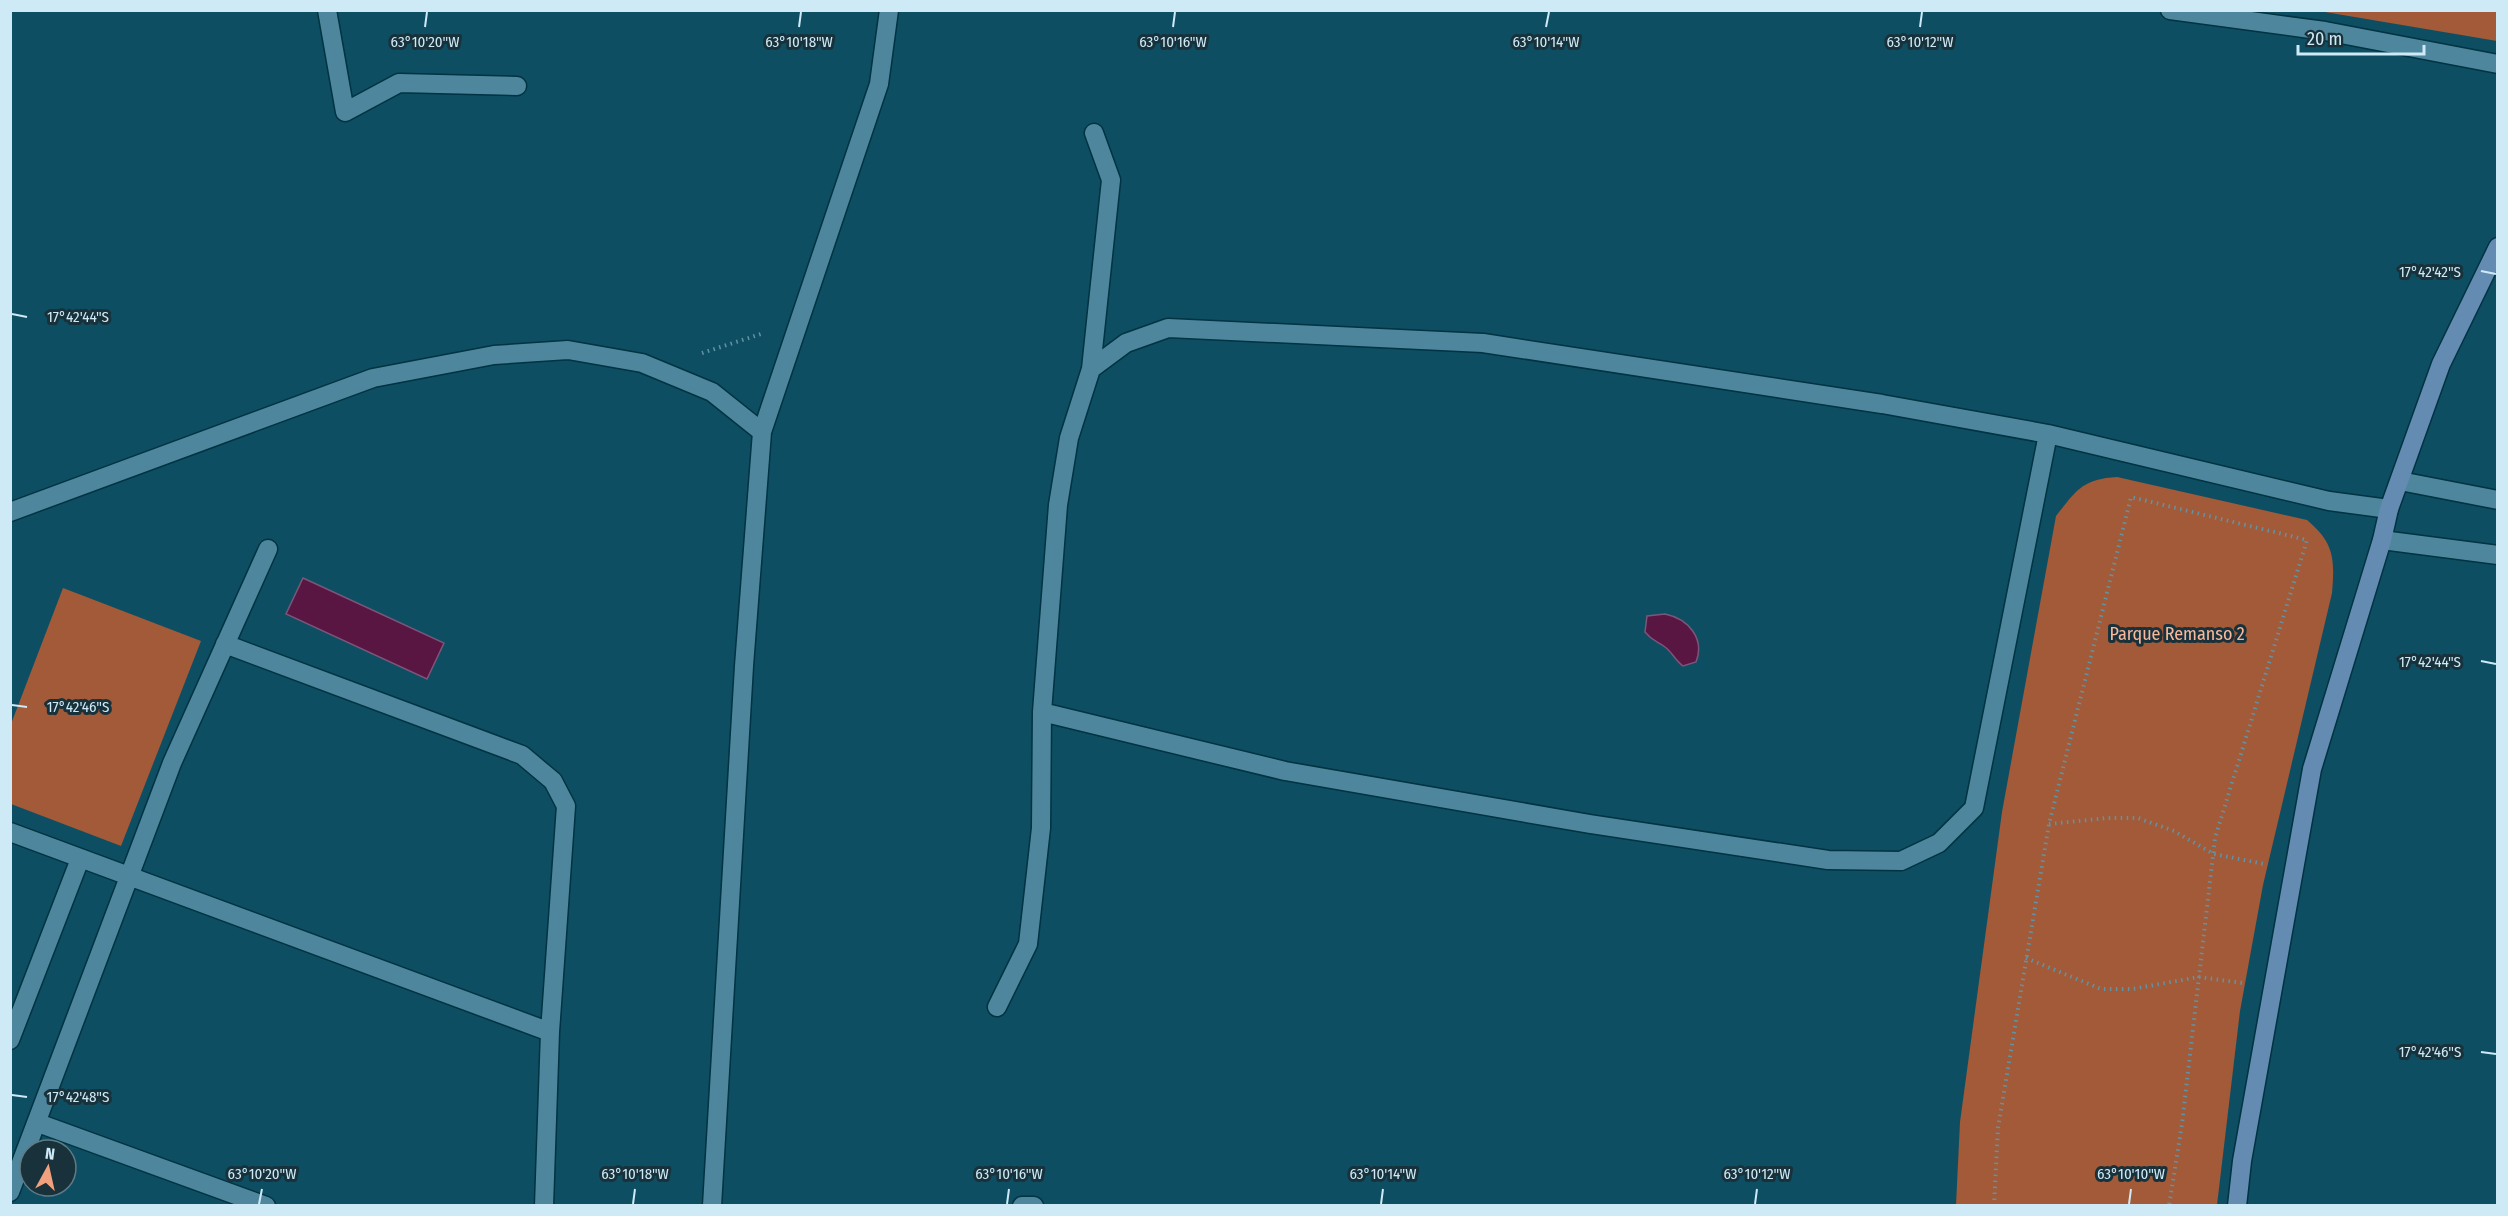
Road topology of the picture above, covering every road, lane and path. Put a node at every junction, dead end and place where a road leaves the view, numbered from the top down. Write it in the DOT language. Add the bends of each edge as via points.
graph roads {
  1 [pos="327,10"];
  2 [pos="889,10"];
  3 [pos="2170,10"];
  4 [pos="2498,63"];
  5 [pos="517,86"];
  6 [pos="1094,133"];
  7 [pos="2498,247"];
  8 [pos="800,315"];
  9 [pos="693,354"];
  10 [pos="1091,369"];
  11 [pos="762,432"];
  12 [pos="2048,434"];
  13 [pos="2400,482"];
  14 [pos="2498,500"];
  15 [pos="2389,509"];
  16 [pos="10,512"];
  17 [pos="2382,540"];
  18 [pos="268,549"];
  19 [pos="2498,555"];
  20 [pos="225,644"];
  21 [pos="1042,712"];
  22 [pos="2049,824"];
  23 [pos="10,832"];
  24 [pos="2214,854"];
  25 [pos="80,859"];
  26 [pos="2294,870"];
  27 [pos="130,878"];
  28 [pos="2026,958"];
  29 [pos="2199,977"];
  30 [pos="2273,987"];
  31 [pos="997,1007"];
  32 [pos="550,1032"];
  33 [pos="10,1040"];
  34 [pos="38,1123"];
  35 [pos="10,1192"];
  36 [pos="266,1206"];
  37 [pos="544,1206"];
  38 [pos="712,1206"];
  39 [pos="1022,1206"];
  40 [pos="1034,1206"];
  41 [pos="1994,1206"];
  42 [pos="2169,1206"];
  43 [pos="2237,1206"];
  1 -- 5 [label="street" via="345,112 399,83"];
  2 -- 8 [label="street" via="879,84"];
  3 -- 4 [label="street" via="2325,31"];
  6 -- 10 [label="street" via="1112,180"];
  7 -- 13 [label="street" via="2441,364"];
  8 -- 9 [label="path" via="751,339"];
  8 -- 11 [label="street"];
  10 -- 12 [label="street" via="1126,343 1168,328 1484,344 1882,404"];
  10 -- 21 [label="street" via="1068,438 1058,505"];
  11 -- 16 [label="street" via="712,392 642,363 568,350 494,355 373,378"];
  11 -- 38 [label="street"];
  12 -- 15 [label="street" via="2329,501"];
  12 -- 21 [label="street" via="1974,808 1940,843 1901,861 1828,860 1590,824 1297,773"];
  13 -- 14 [label="street"];
  13 -- 15 [label="street"];
  15 -- 17 [label="street"];
  17 -- 19 [label="street"];
  17 -- 26 [label="street" via="2312,769"];
  18 -- 20 [label="street"];
  20 -- 27 [label="street" via="172,763"];
  20 -- 32 [label="street" via="522,755 553,781 566,807"];
  21 -- 31 [label="street" via="1041,828 1028,944"];
  22 -- 24 [label="path" via="2138,818 2174,831"];
  22 -- 24 [label="path" via="2131,497 2307,540 2215,838"];
  22 -- 28 [label="path"];
  23 -- 25 [label="street"];
  24 -- 26 [label="path"];
  24 -- 29 [label="path"];
  25 -- 27 [label="street"];
  25 -- 33 [label="street"];
  26 -- 30 [label="street"];
  27 -- 32 [label="street"];
  27 -- 34 [label="street"];
  28 -- 29 [label="path" via="2101,988 2132,989"];
  28 -- 41 [label="path" via="1998,1128"];
  29 -- 30 [label="path"];
  29 -- 42 [label="path"];
  30 -- 43 [label="street"];
  32 -- 37 [label="street"];
  34 -- 35 [label="street"];
  34 -- 36 [label="street"];
  39 -- 40 [label="street"];
}
